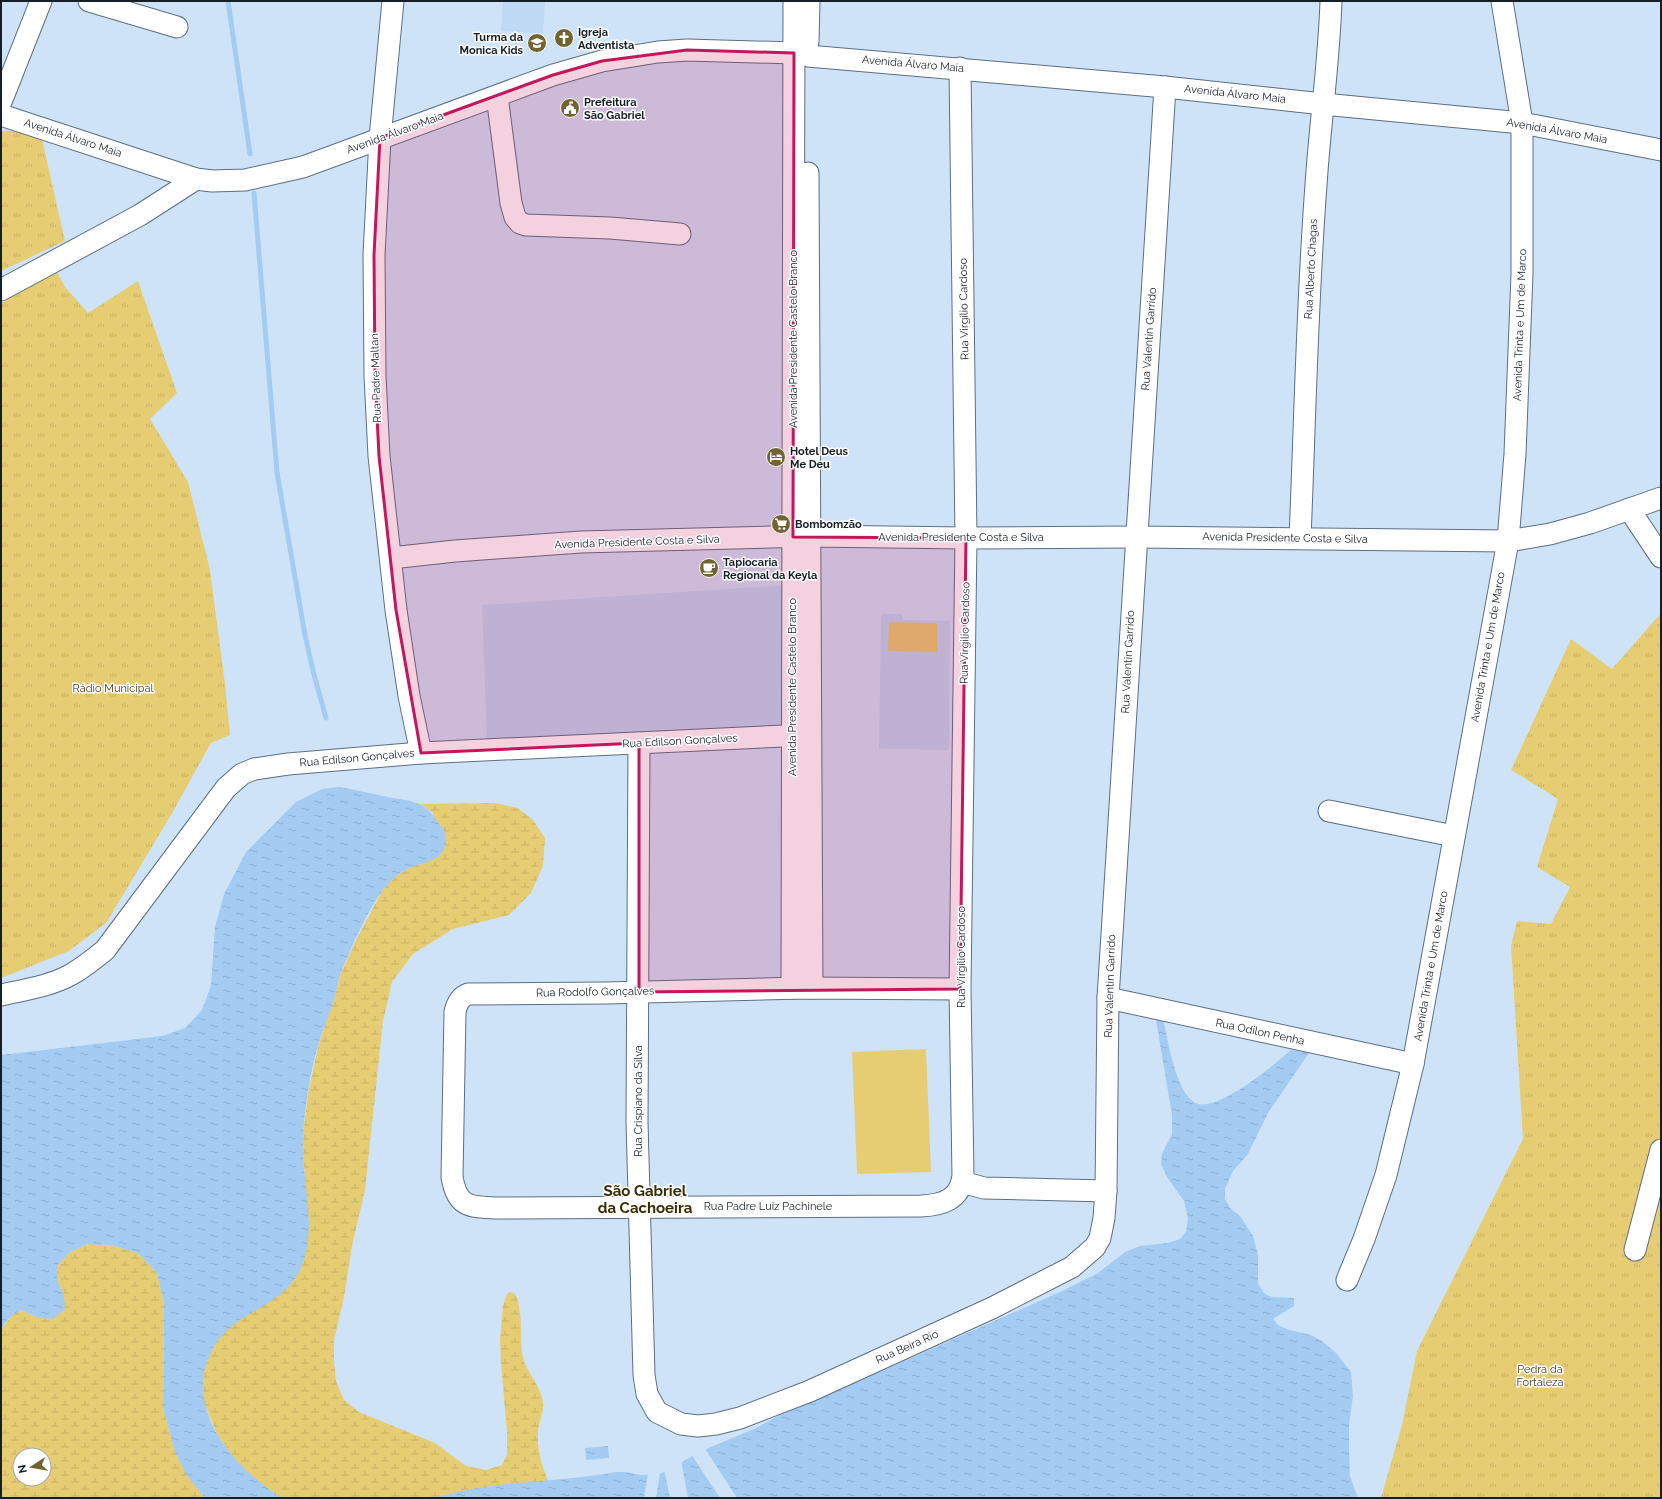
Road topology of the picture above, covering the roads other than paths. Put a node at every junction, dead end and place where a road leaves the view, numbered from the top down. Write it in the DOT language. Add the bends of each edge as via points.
graph roads {
  1 [pos="41,1"];
  2 [pos="90,1"];
  3 [pos="393,1"];
  4 [pos="794,1"];
  5 [pos="809,1"];
  6 [pos="1331,1"];
  7 [pos="1502,1"];
  8 [pos="177,27"];
  9 [pos="801,54"];
  10 [pos="960,68"];
  11 [pos="1165,87"];
  12 [pos="497,96"];
  13 [pos="1,102"];
  14 [pos="1323,104"];
  15 [pos="1,115"];
  16 [pos="1522,123"];
  17 [pos="380,138"];
  18 [pos="1661,150"];
  19 [pos="196,179"];
  20 [pos="680,234"];
  21 [pos="1,290"];
  22 [pos="1661,498"];
  23 [pos="1629,509"];
  24 [pos="801,536"];
  25 [pos="1136,537"];
  26 [pos="966,538"];
  27 [pos="1300,538"];
  28 [pos="1508,541"];
  29 [pos="1661,557"];
  30 [pos="391,558"];
  31 [pos="802,736"];
  32 [pos="639,743"];
  33 [pos="421,753"];
  34 [pos="1329,811"];
  35 [pos="1454,836"];
  36 [pos="792,988"];
  37 [pos="812,988"];
  38 [pos="960,989"];
  39 [pos="639,992"];
  40 [pos="1,995"];
  41 [pos="1108,998"];
  42 [pos="1413,1064"];
  43 [pos="1661,1150"];
  44 [pos="958,1189"];
  45 [pos="1106,1191"];
  46 [pos="639,1206"];
  47 [pos="484,1207"];
  48 [pos="1100,1238"];
  49 [pos="1634,1250"];
  50 [pos="1347,1280"];
  51 [pos="698,1426"];
  1 -- 13 [label="street"];
  2 -- 8 [label="street"];
  3 -- 17 [label="street, Rua Padre Maltan"];
  4 -- 9 [label="street, Avenida Presidente Castelo Branco"];
  5 -- 9 [label="street, Avenida Presidente Castelo Branco"];
  6 -- 14 [label="street, Rua Alberto Chagas"];
  7 -- 16 [label="street, Avenida Trinta e Um de Marco"];
  9 -- 10 [label="street, Avenida Álvaro Maia"];
  9 -- 12 [label="street, Avenida Álvaro Maia" via="688,50 658,52 576,67"];
  9 -- 24 [label="street, Avenida Presidente Castelo Branco"];
  10 -- 11 [label="street, Avenida Álvaro Maia"];
  10 -- 26 [label="street, Rua Virgilio Cardoso"];
  11 -- 14 [label="street, Avenida Álvaro Maia"];
  11 -- 25 [label="street, Rua Valentin Garrido"];
  12 -- 17 [label="street, Avenida Álvaro Maia"];
  12 -- 20 [label="street" via="511,202 515,217 520,223 534,226 610,228"];
  14 -- 16 [label="street, Avenida Álvaro Maia"];
  14 -- 27 [label="street, Rua Alberto Chagas" via="1310,284"];
  15 -- 19 [label="street, Avenida Álvaro Maia"];
  16 -- 18 [label="street, Avenida Álvaro Maia"];
  16 -- 28 [label="street, Avenida Trinta e Um de Marco" via="1522,274 1515,454"];
  17 -- 19 [label="street, Avenida Álvaro Maia" via="303,167 244,180"];
  17 -- 30 [label="street, Rua Padre Maltan" via="374,255 374,376 379,456"];
  19 -- 21 [label="street" via="140,215"];
  22 -- 23 [label="street, Avenida Presidente Costa e Silva"];
  23 -- 28 [label="street, Avenida Presidente Costa e Silva" via="1550,534"];
  23 -- 29 [label="street"];
  24 -- 26 [label="street, Avenida Presidente Costa e Silva"];
  24 -- 30 [label="street, Avenida Presidente Costa e Silva" via="581,542"];
  24 -- 31 [label="street, Avenida Presidente Castelo Branco"];
  25 -- 26 [label="street, Avenida Presidente Costa e Silva"];
  25 -- 27 [label="street, Avenida Presidente Costa e Silva"];
  25 -- 41 [label="street, Rua Valentin Garrido"];
  26 -- 38 [label="street, Rua Virgilio Cardoso"];
  27 -- 28 [label="street, Avenida Presidente Costa e Silva"];
  28 -- 35 [label="street, Avenida Trinta e Um de Marco"];
  30 -- 33 [label="street, Rua Padre Maltan" via="401,650"];
  31 -- 32 [label="street, Rua Edilson Gonçalves"];
  31 -- 36 [label="street, Avenida Presidente Castelo Branco"];
  31 -- 37 [label="street, Avenida Presidente Castelo Branco"];
  32 -- 33 [label="street, Rua Edilson Gonçalves"];
  32 -- 39 [label="street, Rua Crispiano da Silva"];
  33 -- 40 [label="street, Rua Edilson Gonçalves" via="266,767 242,774 226,788 105,950 71,975 54,982"];
  34 -- 35 [label="street"];
  35 -- 42 [label="street, Avenida Trinta e Um de Marco"];
  36 -- 37 [label="street, Rua Rodolfo Gonçalves"];
  36 -- 39 [label="street, Rua Rodolfo Gonçalves"];
  37 -- 38 [label="street, Rua Rodolfo Gonçalves"];
  38 -- 44 [label="street, Rua Virgilio Cardoso"];
  39 -- 46 [label="street, Rua Crispiano da Silva"];
  39 -- 47 [label="street, Rua Rodolfo Gonçalves" via="475,992 463,996 460,1000 455,1012 452,1177 457,1197 473,1206"];
  41 -- 42 [label="street, Rua Odilon Penha"];
  41 -- 45 [label="street, Rua Valentin Garrido"];
  42 -- 50 [label="street, Avenida Trinta e Um de Marco" via="1386,1174"];
  43 -- 49 [label="street"];
  44 -- 45 [label="street"];
  44 -- 46 [label="street, Rua Padre Luiz Pachinele" via="944,1202 920,1206"];
  45 -- 48 [label="street, Rua Valentin Garrido"];
  46 -- 47 [label="street, Rua Padre Luiz Pachinele"];
  46 -- 51 [label="street, Rua Crispiano da Silva" via="645,1384 657,1412 681,1424"];
  48 -- 51 [label="street, Rua Beira Rio" via="1095,1247 1072,1267 992,1308 802,1394 740,1418"];
}
